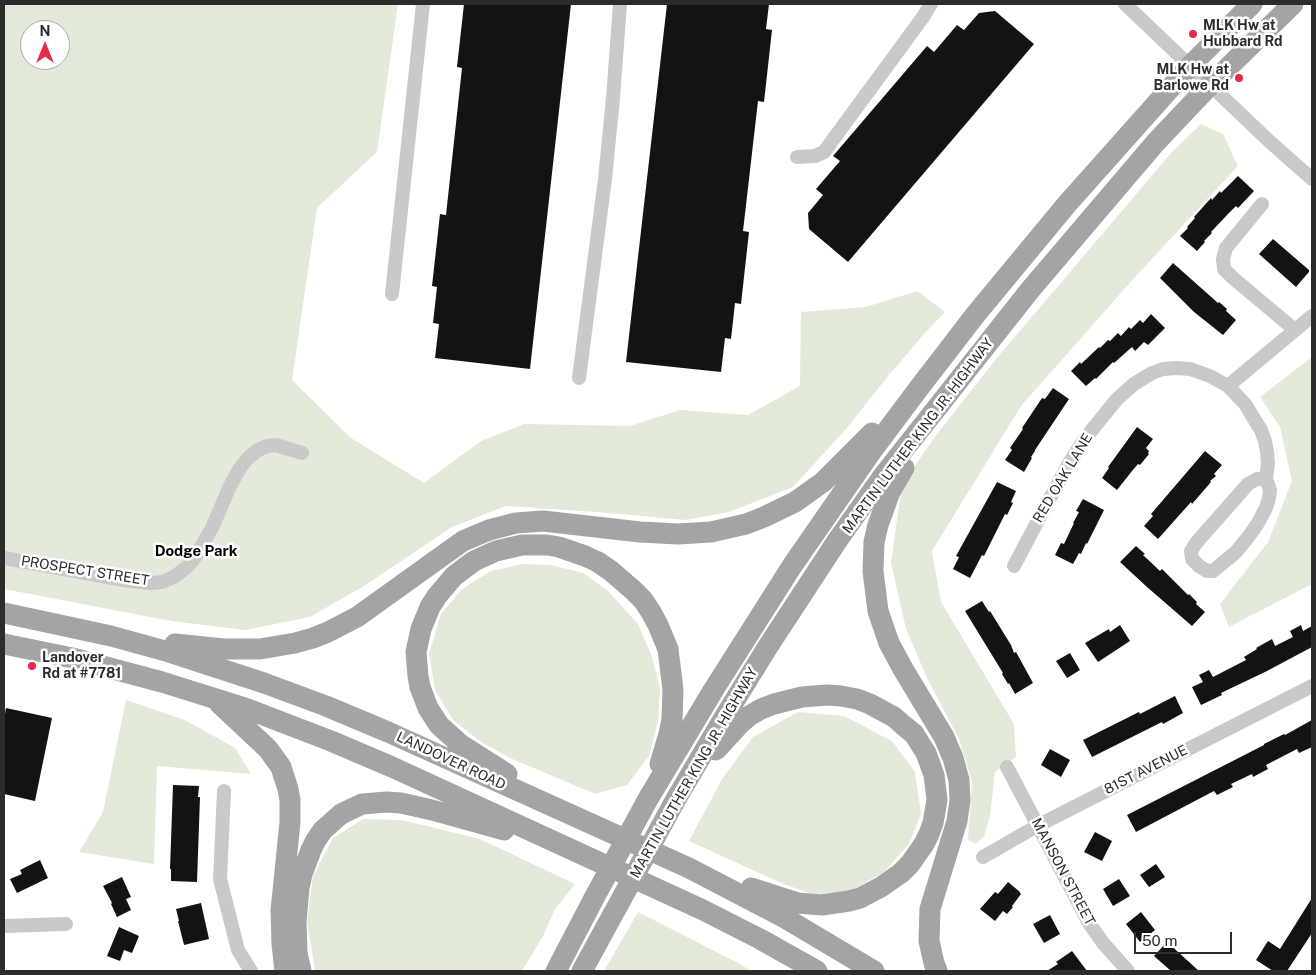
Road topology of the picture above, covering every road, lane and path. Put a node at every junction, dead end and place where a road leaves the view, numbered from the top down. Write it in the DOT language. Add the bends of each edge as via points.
graph roads {
  1 [pos="423,4"];
  2 [pos="620,4"];
  3 [pos="931,4"];
  4 [pos="1124,4"];
  5 [pos="1252,4"];
  6 [pos="1293,4"];
  7 [pos="1190,66"];
  8 [pos="1210,85"];
  9 [pos="798,157"];
  10 [pos="1312,178"];
  11 [pos="1262,204"];
  12 [pos="392,294"];
  13 [pos="1312,316"];
  14 [pos="1295,330"];
  15 [pos="580,378"];
  16 [pos="1228,386"];
  17 [pos="919,388"];
  18 [pos="943,401"];
  19 [pos="302,453"];
  20 [pos="1266,479"];
  21 [pos="4,558"];
  22 [pos="1014,566"];
  23 [pos="4,612"];
  24 [pos="111,636"];
  25 [pos="4,644"];
  26 [pos="1312,686"];
  27 [pos="214,698"];
  28 [pos="1007,767"];
  29 [pos="224,791"];
  30 [pos="648,799"];
  31 [pos="676,799"];
  32 [pos="581,820"];
  33 [pos="1037,826"];
  34 [pos="564,846"];
  35 [pos="983,858"];
  36 [pos="689,868"];
  37 [pos="593,900"];
  38 [pos="66,924"];
  39 [pos="4,926"];
  40 [pos="760,939"];
  41 [pos="251,971"];
  42 [pos="285,971"];
  43 [pos="301,971"];
  44 [pos="544,971"];
  45 [pos="556,971"];
  46 [pos="582,971"];
  47 [pos="791,971"];
  48 [pos="817,971"];
  49 [pos="874,971"];
  50 [pos="937,971"];
  51 [pos="1128,971"];
  1 -- 12 [label="street"];
  2 -- 15 [label="street" via="605,179"];
  3 -- 9 [label="street" via="824,152"];
  4 -- 7 [label="street"];
  5 -- 7 [label="main road, MARTIN LUTHER KING JR. HIGHWAY"];
  6 -- 8 [label="main road, MARTIN LUTHER KING JR. HIGHWAY"];
  7 -- 8 [label="street"];
  7 -- 17 [label="main road, MARTIN LUTHER KING JR. HIGHWAY" via="1042,234"];
  8 -- 10 [label="street"];
  8 -- 18 [label="main road, MARTIN LUTHER KING JR. HIGHWAY" via="1156,142 1070,243"];
  11 -- 14 [label="street" via="1226,248 1224,269"];
  13 -- 14 [label="street"];
  14 -- 16 [label="street"];
  16 -- 20 [label="street, RED OAK LANE" via="1245,404 1261,430 1267,452"];
  16 -- 22 [label="street, RED OAK LANE" via="1201,372 1177,368 1152,373 1126,390 1083,441"];
  17 -- 24 [label="main road" via="823,482 795,502 746,524 711,532 678,534 543,521 516,523 463,541 357,617 328,632 295,643 260,649 224,649"];
  17 -- 30 [label="main road, MARTIN LUTHER KING JR. HIGHWAY" via="792,566"];
  18 -- 31 [label="main road, MARTIN LUTHER KING JR. HIGHWAY" via="883,476 837,541 767,648"];
  18 -- 50 [label="main road" via="881,513 872,571 878,611 889,643 947,742 959,780 957,821 929,919 929,940"];
  19 -- 21 [label="street, PROSPECT STREET" via="276,445 258,450 248,458 230,486 194,559 174,577 162,582 129,581"];
  20 -- 20 [label="street, RED OAK LANE" via="1248,484 1196,543 1191,551 1192,559 1199,566 1207,571 1213,570 1250,536 1269,498"];
  23 -- 24 [label="main road, LANDOVER ROAD"];
  24 -- 32 [label="main road, LANDOVER ROAD" via="195,660 310,700"];
  25 -- 27 [label="main road" via="132,673"];
  26 -- 33 [label="street, 81ST AVENUE"];
  27 -- 34 [label="main road" via="331,741"];
  27 -- 42 [label="main road" via="268,749 281,767 288,789 291,811 281,911"];
  28 -- 33 [label="street, MANSON STREET"];
  29 -- 41 [label="street" via="220,879 238,950"];
  30 -- 32 [label="main road" via="669,734 673,705 668,649 651,612 622,580 585,556 547,545 522,545 496,551 474,561 454,576 430,607 417,646 417,670 422,692 438,725 460,744"];
  30 -- 37 [label="main road, MARTIN LUTHER KING JR. HIGHWAY"];
  31 -- 36 [label="main road" via="719,746 749,716 789,699 814,695 857,699 894,717 914,734 934,775 936,811 924,844 901,873 860,898 822,905 798,903"];
  31 -- 46 [label="main road, MARTIN LUTHER KING JR. HIGHWAY"];
  32 -- 36 [label="main road, LANDOVER ROAD"];
  33 -- 35 [label="street, 81ST AVENUE"];
  33 -- 51 [label="street, MANSON STREET" via="1089,923"];
  34 -- 40 [label="main road"];
  34 -- 43 [label="main road" via="400,803 374,802 351,809 323,830 306,861 296,921"];
  36 -- 49 [label="main road, LANDOVER ROAD" via="785,918"];
  37 -- 44 [label="main road"];
  37 -- 45 [label="main road, MARTIN LUTHER KING JR. HIGHWAY"];
  38 -- 39 [label="street"];
  40 -- 47 [label="main road"];
  40 -- 48 [label="main road"];
}
